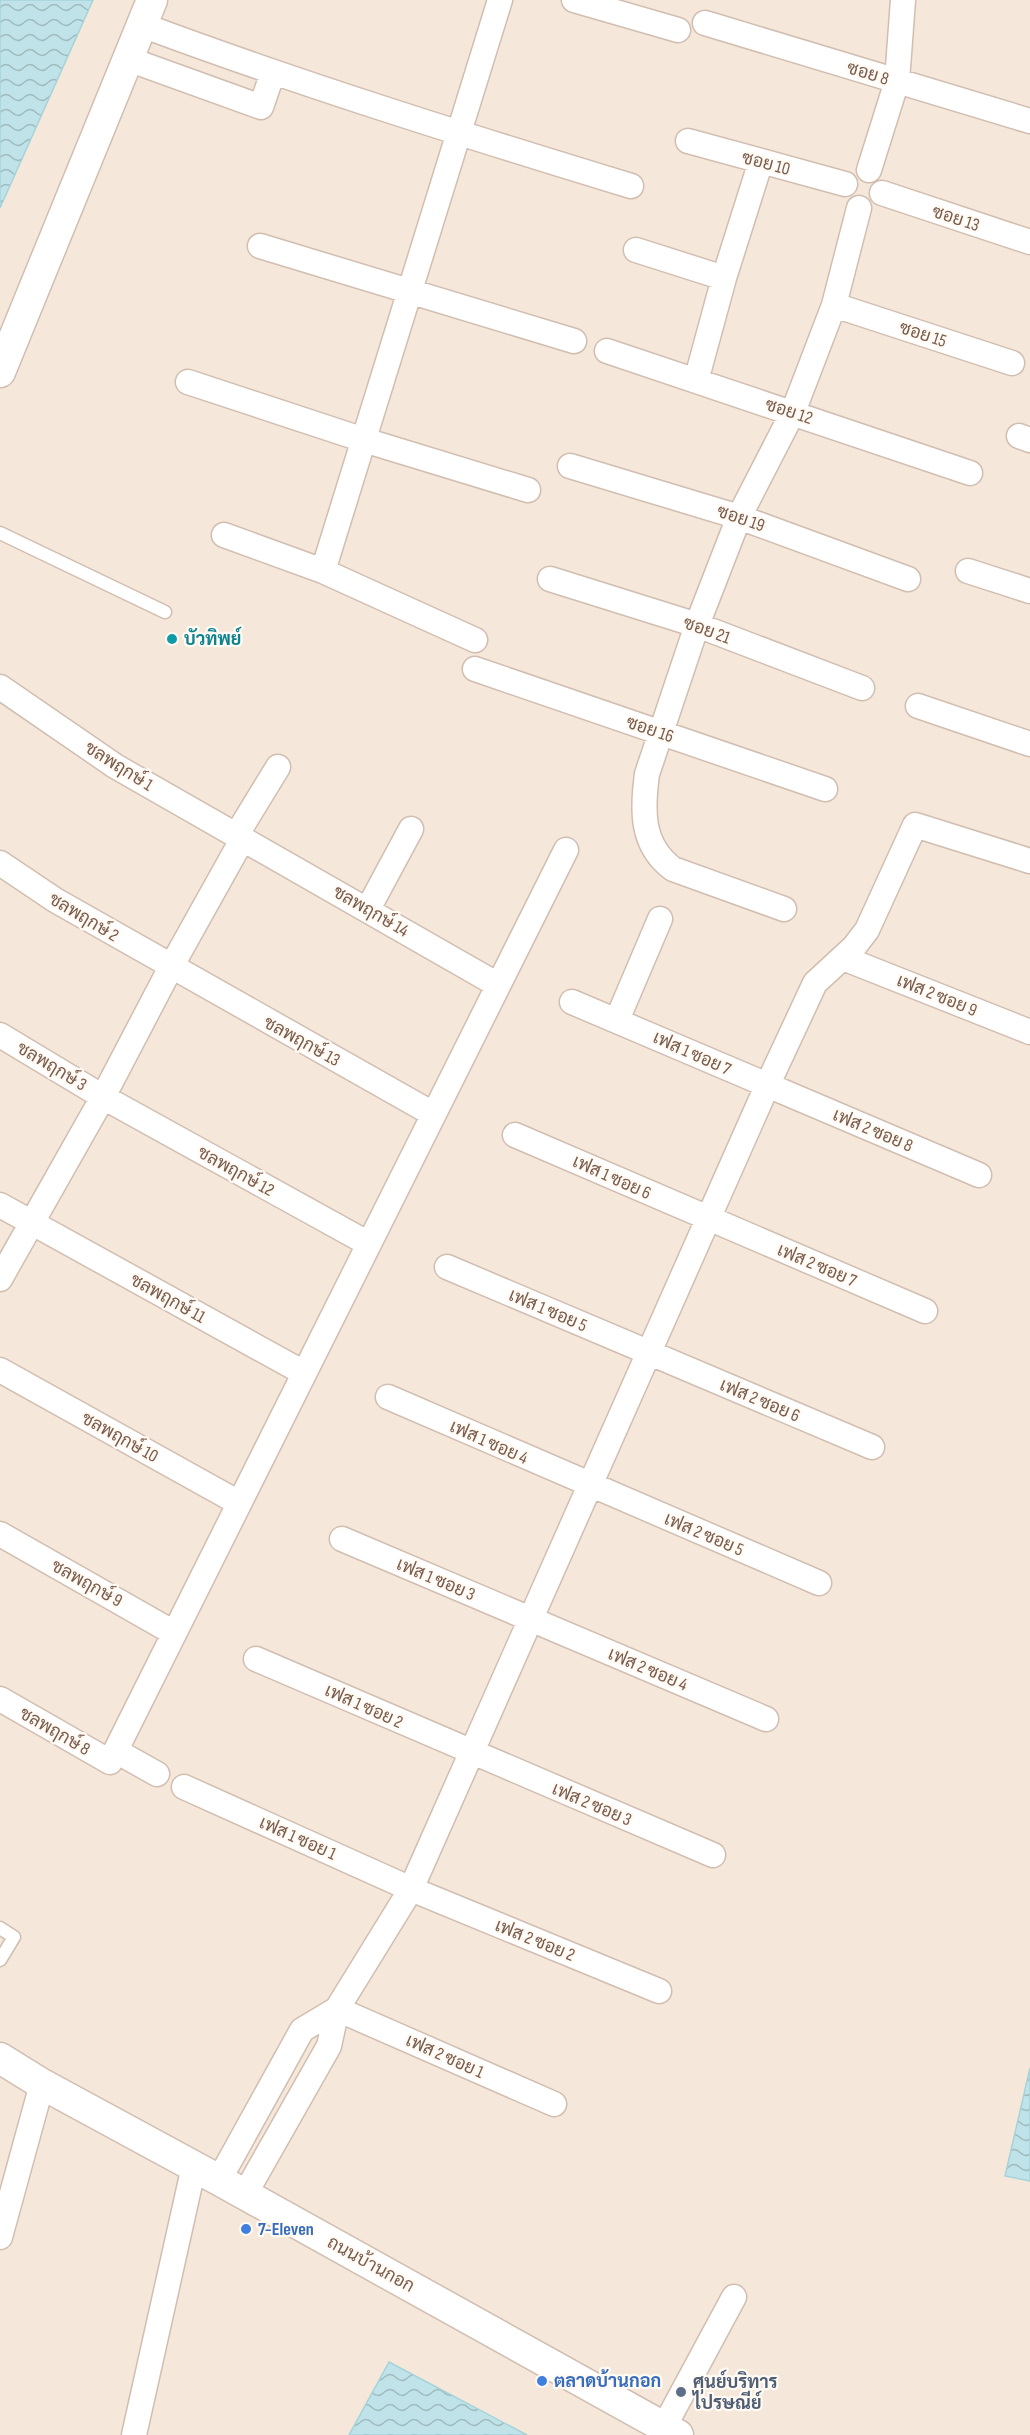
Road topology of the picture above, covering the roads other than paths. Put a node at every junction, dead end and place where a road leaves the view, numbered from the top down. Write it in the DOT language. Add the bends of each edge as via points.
graph roads {
  1 [pos="500,0"];
  2 [pos="574,0"];
  3 [pos="903,0"];
  4 [pos="147,12"];
  5 [pos="705,23"];
  6 [pos="678,30"];
  7 [pos="128,59"];
  8 [pos="273,72"];
  9 [pos="897,81"];
  10 [pos="1030,121"];
  11 [pos="459,134"];
  12 [pos="688,141"];
  13 [pos="761,161"];
  14 [pos="868,170"];
  15 [pos="845,184"];
  16 [pos="631,186"];
  17 [pos="882,194"];
  18 [pos="858,208"];
  19 [pos="1030,242"];
  20 [pos="260,246"];
  21 [pos="636,250"];
  22 [pos="724,278"];
  23 [pos="411,291"];
  24 [pos="834,305"];
  25 [pos="574,341"];
  26 [pos="607,351"];
  27 [pos="1012,363"];
  28 [pos="0,372"];
  29 [pos="696,381"];
  30 [pos="188,382"];
  31 [pos="794,412"];
  32 [pos="364,440"];
  33 [pos="570,466"];
  34 [pos="970,473"];
  35 [pos="528,490"];
  36 [pos="739,517"];
  37 [pos="0,533"];
  38 [pos="224,535"];
  39 [pos="968,571"];
  40 [pos="323,572"];
  41 [pos="550,579"];
  42 [pos="908,579"];
  43 [pos="1030,591"];
  44 [pos="165,612"];
  45 [pos="697,625"];
  46 [pos="475,640"];
  47 [pos="475,669"];
  48 [pos="0,687"];
  49 [pos="862,688"];
  50 [pos="918,706"];
  51 [pos="661,733"];
  52 [pos="1030,744"];
  53 [pos="278,767"];
  54 [pos="825,789"];
  55 [pos="411,829"];
  56 [pos="240,836"];
  57 [pos="566,849"];
  58 [pos="1030,861"];
  59 [pos="0,863"];
  60 [pos="368,909"];
  61 [pos="784,909"];
  62 [pos="660,919"];
  63 [pos="843,957"];
  64 [pos="171,967"];
  65 [pos="498,985"];
  66 [pos="572,1002"];
  67 [pos="617,1020"];
  68 [pos="1030,1032"];
  69 [pos="0,1035"];
  70 [pos="767,1086"];
  71 [pos="103,1097"];
  72 [pos="434,1114"];
  73 [pos="515,1135"];
  74 [pos="979,1175"];
  75 [pos="0,1205"];
  76 [pos="708,1218"];
  77 [pos="32,1222"];
  78 [pos="369,1244"];
  79 [pos="447,1268"];
  80 [pos="0,1279"];
  81 [pos="925,1311"];
  82 [pos="649,1352"];
  83 [pos="0,1370"];
  84 [pos="304,1373"];
  85 [pos="388,1397"];
  86 [pos="872,1447"];
  87 [pos="590,1486"];
  88 [pos="239,1503"];
  89 [pos="0,1534"];
  90 [pos="342,1539"];
  91 [pos="819,1583"];
  92 [pos="531,1619"];
  93 [pos="174,1633"];
  94 [pos="256,1659"];
  95 [pos="0,1700"];
  96 [pos="766,1719"];
  97 [pos="471,1753"];
  98 [pos="113,1756"];
  99 [pos="157,1774"];
  100 [pos="184,1787"];
  101 [pos="712,1855"];
  102 [pos="411,1889"];
  103 [pos="0,1928"];
  104 [pos="0,1960"];
  105 [pos="659,1991"];
  106 [pos="337,2009"];
  107 [pos="0,2058"];
  108 [pos="42,2084"];
  109 [pos="554,2104"];
  110 [pos="220,2180"];
  111 [pos="0,2237"];
  112 [pos="734,2297"];
  113 [pos="671,2431"];
  114 [pos="134,2435"];
  1 -- 11 [label="street"];
  2 -- 6 [label="street"];
  3 -- 9 [label="street"];
  4 -- 7 [label="street"];
  4 -- 8 [label="street"];
  5 -- 9 [label="street, ซอย 8"];
  7 -- 8 [label="street" via="261,107"];
  7 -- 28 [label="street"];
  8 -- 11 [label="street"];
  9 -- 10 [label="street, ซอย 8"];
  9 -- 14 [label="street"];
  11 -- 16 [label="street"];
  11 -- 23 [label="street"];
  12 -- 13 [label="street, ซอย 10"];
  13 -- 15 [label="street, ซอย 10"];
  13 -- 22 [label="street"];
  14 -- 15 [label="street" via="854,172"];
  14 -- 17 [label="street" via="880,179"];
  15 -- 18 [label="street" via="847,198"];
  17 -- 18 [label="street" via="873,206"];
  17 -- 19 [label="street, ซอย 13"];
  18 -- 24 [label="street"];
  20 -- 23 [label="street"];
  21 -- 22 [label="street"];
  22 -- 29 [label="street"];
  23 -- 25 [label="street"];
  23 -- 32 [label="street"];
  24 -- 27 [label="street, ซอย 15"];
  24 -- 31 [label="street"];
  26 -- 29 [label="street, ซอย 12"];
  29 -- 31 [label="street, ซอย 12"];
  30 -- 32 [label="street"];
  31 -- 34 [label="street, ซอย 12"];
  31 -- 36 [label="street"];
  32 -- 35 [label="street"];
  32 -- 40 [label="street"];
  33 -- 36 [label="street, ซอย 19"];
  36 -- 42 [label="street, ซอย 19"];
  36 -- 45 [label="street"];
  37 -- 44 [label="lane"];
  38 -- 40 [label="street"];
  39 -- 43 [label="street"];
  40 -- 46 [label="street"];
  41 -- 45 [label="street, ซอย 21"];
  45 -- 49 [label="street, ซอย 21"];
  45 -- 51 [label="street"];
  47 -- 51 [label="street, ซอย 16"];
  48 -- 56 [label="street, ชลพฤกษ์ 1" via="115,766"];
  50 -- 52 [label="street"];
  51 -- 54 [label="street, ซอย 16"];
  51 -- 61 [label="street" via="647,774 644,816 661,860 673,869"];
  53 -- 56 [label="street"];
  55 -- 60 [label="street"];
  56 -- 60 [label="street, ชลพฤกษ์ 14"];
  56 -- 64 [label="street"];
  57 -- 65 [label="street"];
  58 -- 63 [label="street" via="915,825 872,922"];
  59 -- 64 [label="street, ชลพฤกษ์ 2" via="55,900"];
  60 -- 65 [label="street, ชลพฤกษ์ 14"];
  62 -- 67 [label="street"];
  63 -- 68 [label="street, เฟส 2 ซอย 9"];
  63 -- 70 [label="street" via="815,983"];
  64 -- 71 [label="street"];
  64 -- 72 [label="street, ชลพฤกษ์ 13"];
  65 -- 72 [label="street"];
  66 -- 67 [label="street, เฟส 1 ซอย 7"];
  67 -- 70 [label="street, เฟส 1 ซอย 7"];
  69 -- 71 [label="street, ชลพฤกษ์ 3"];
  70 -- 74 [label="street, เฟส 2 ซอย 8"];
  70 -- 76 [label="street"];
  71 -- 77 [label="street"];
  71 -- 78 [label="street, ชลพฤกษ์ 12"];
  72 -- 78 [label="street"];
  73 -- 76 [label="street, เฟส 1 ซอย 6"];
  75 -- 77 [label="street, ชลพฤกษ์ 11"];
  76 -- 81 [label="street, เฟส 2 ซอย 7"];
  76 -- 82 [label="street"];
  77 -- 80 [label="street"];
  77 -- 84 [label="street, ชลพฤกษ์ 11"];
  78 -- 84 [label="street"];
  79 -- 82 [label="street, เฟส 1 ซอย 5"];
  82 -- 86 [label="street, เฟส 2 ซอย 6"];
  82 -- 87 [label="street"];
  83 -- 88 [label="street, ชลพฤกษ์ 10"];
  84 -- 88 [label="street"];
  85 -- 87 [label="street, เฟส 1 ซอย 4"];
  87 -- 91 [label="street, เฟส 2 ซอย 5"];
  87 -- 92 [label="street"];
  88 -- 93 [label="street"];
  89 -- 93 [label="street, ชลพฤกษ์ 9"];
  90 -- 92 [label="street, เฟส 1 ซอย 3"];
  92 -- 96 [label="street, เฟส 2 ซอย 4"];
  92 -- 97 [label="street"];
  93 -- 98 [label="street"];
  94 -- 97 [label="street, เฟส 1 ซอย 2"];
  95 -- 98 [label="street, ชลพฤกษ์ 8"];
  97 -- 101 [label="street, เฟส 2 ซอย 3"];
  97 -- 102 [label="street"];
  98 -- 99 [label="street, ชลพฤกษ์ 8"];
  100 -- 102 [label="street, เฟส 1 ซอย 1"];
  102 -- 105 [label="street, เฟส 2 ซอย 2"];
  102 -- 106 [label="street"];
  103 -- 104 [label="lane" via="14,1937"];
  106 -- 109 [label="street, เฟส 2 ซอย 1"];
  106 -- 110 [label="street" via="329,2046"];
  107 -- 108 [label="street, ถนนบ้านกอก"];
  108 -- 110 [label="street, ถนนบ้านกอก"];
  108 -- 111 [label="street"];
  110 -- 113 [label="street, ถนนบ้านกอก"];
  110 -- 114 [label="street"];
  112 -- 113 [label="street"];
}
